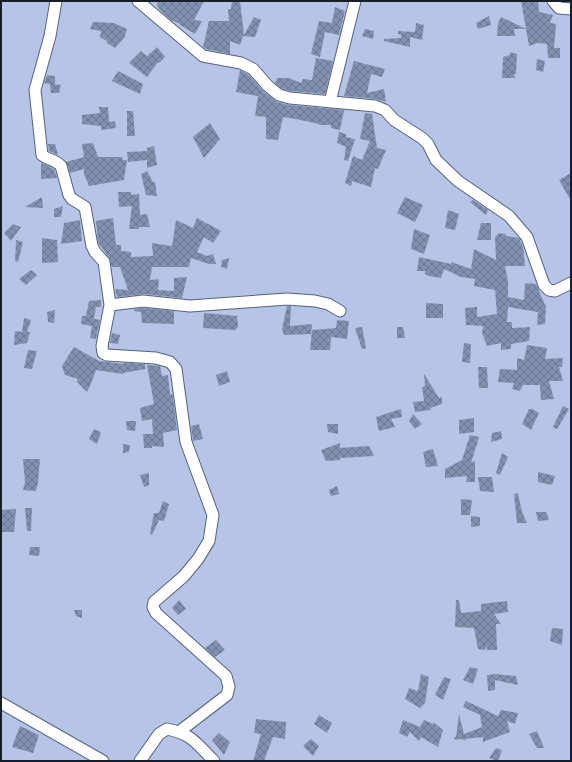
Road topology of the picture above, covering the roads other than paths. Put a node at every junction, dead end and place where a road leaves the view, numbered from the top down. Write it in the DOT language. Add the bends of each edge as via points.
graph roads {
  1 [pos="56,1"];
  2 [pos="138,1"];
  3 [pos="355,1"];
  4 [pos="553,1"];
  5 [pos="571,9"];
  6 [pos="330,102"];
  7 [pos="571,283"];
  8 [pos="110,305"];
  9 [pos="340,311"];
  10 [pos="1,703"];
  11 [pos="180,732"];
  12 [pos="103,761"];
  13 [pos="140,761"];
  14 [pos="214,761"];
  1 -- 8 [label="street" via="50,36 35,90 42,156 61,166 69,195 85,207 92,246 104,262"];
  2 -- 6 [label="street" via="203,56 241,63 253,69 279,95"];
  3 -- 6 [label="street"];
  4 -- 5 [label="street" via="559,8"];
  6 -- 7 [label="street" via="375,106 385,110 394,120 422,138 436,160 458,181 509,216 527,237 544,285 549,290 555,291"];
  8 -- 9 [label="street" via="143,301 190,306 287,299 316,301"];
  8 -- 11 [label="street" via="103,352 107,355 156,358 170,362 176,369 186,442 213,515 208,541 198,559 184,576 154,602 153,607 156,613 226,676 229,687 227,695"];
  10 -- 12 [label="street"];
  11 -- 13 [label="street" via="167,729 159,734"];
  11 -- 14 [label="street" via="190,736"];
}
